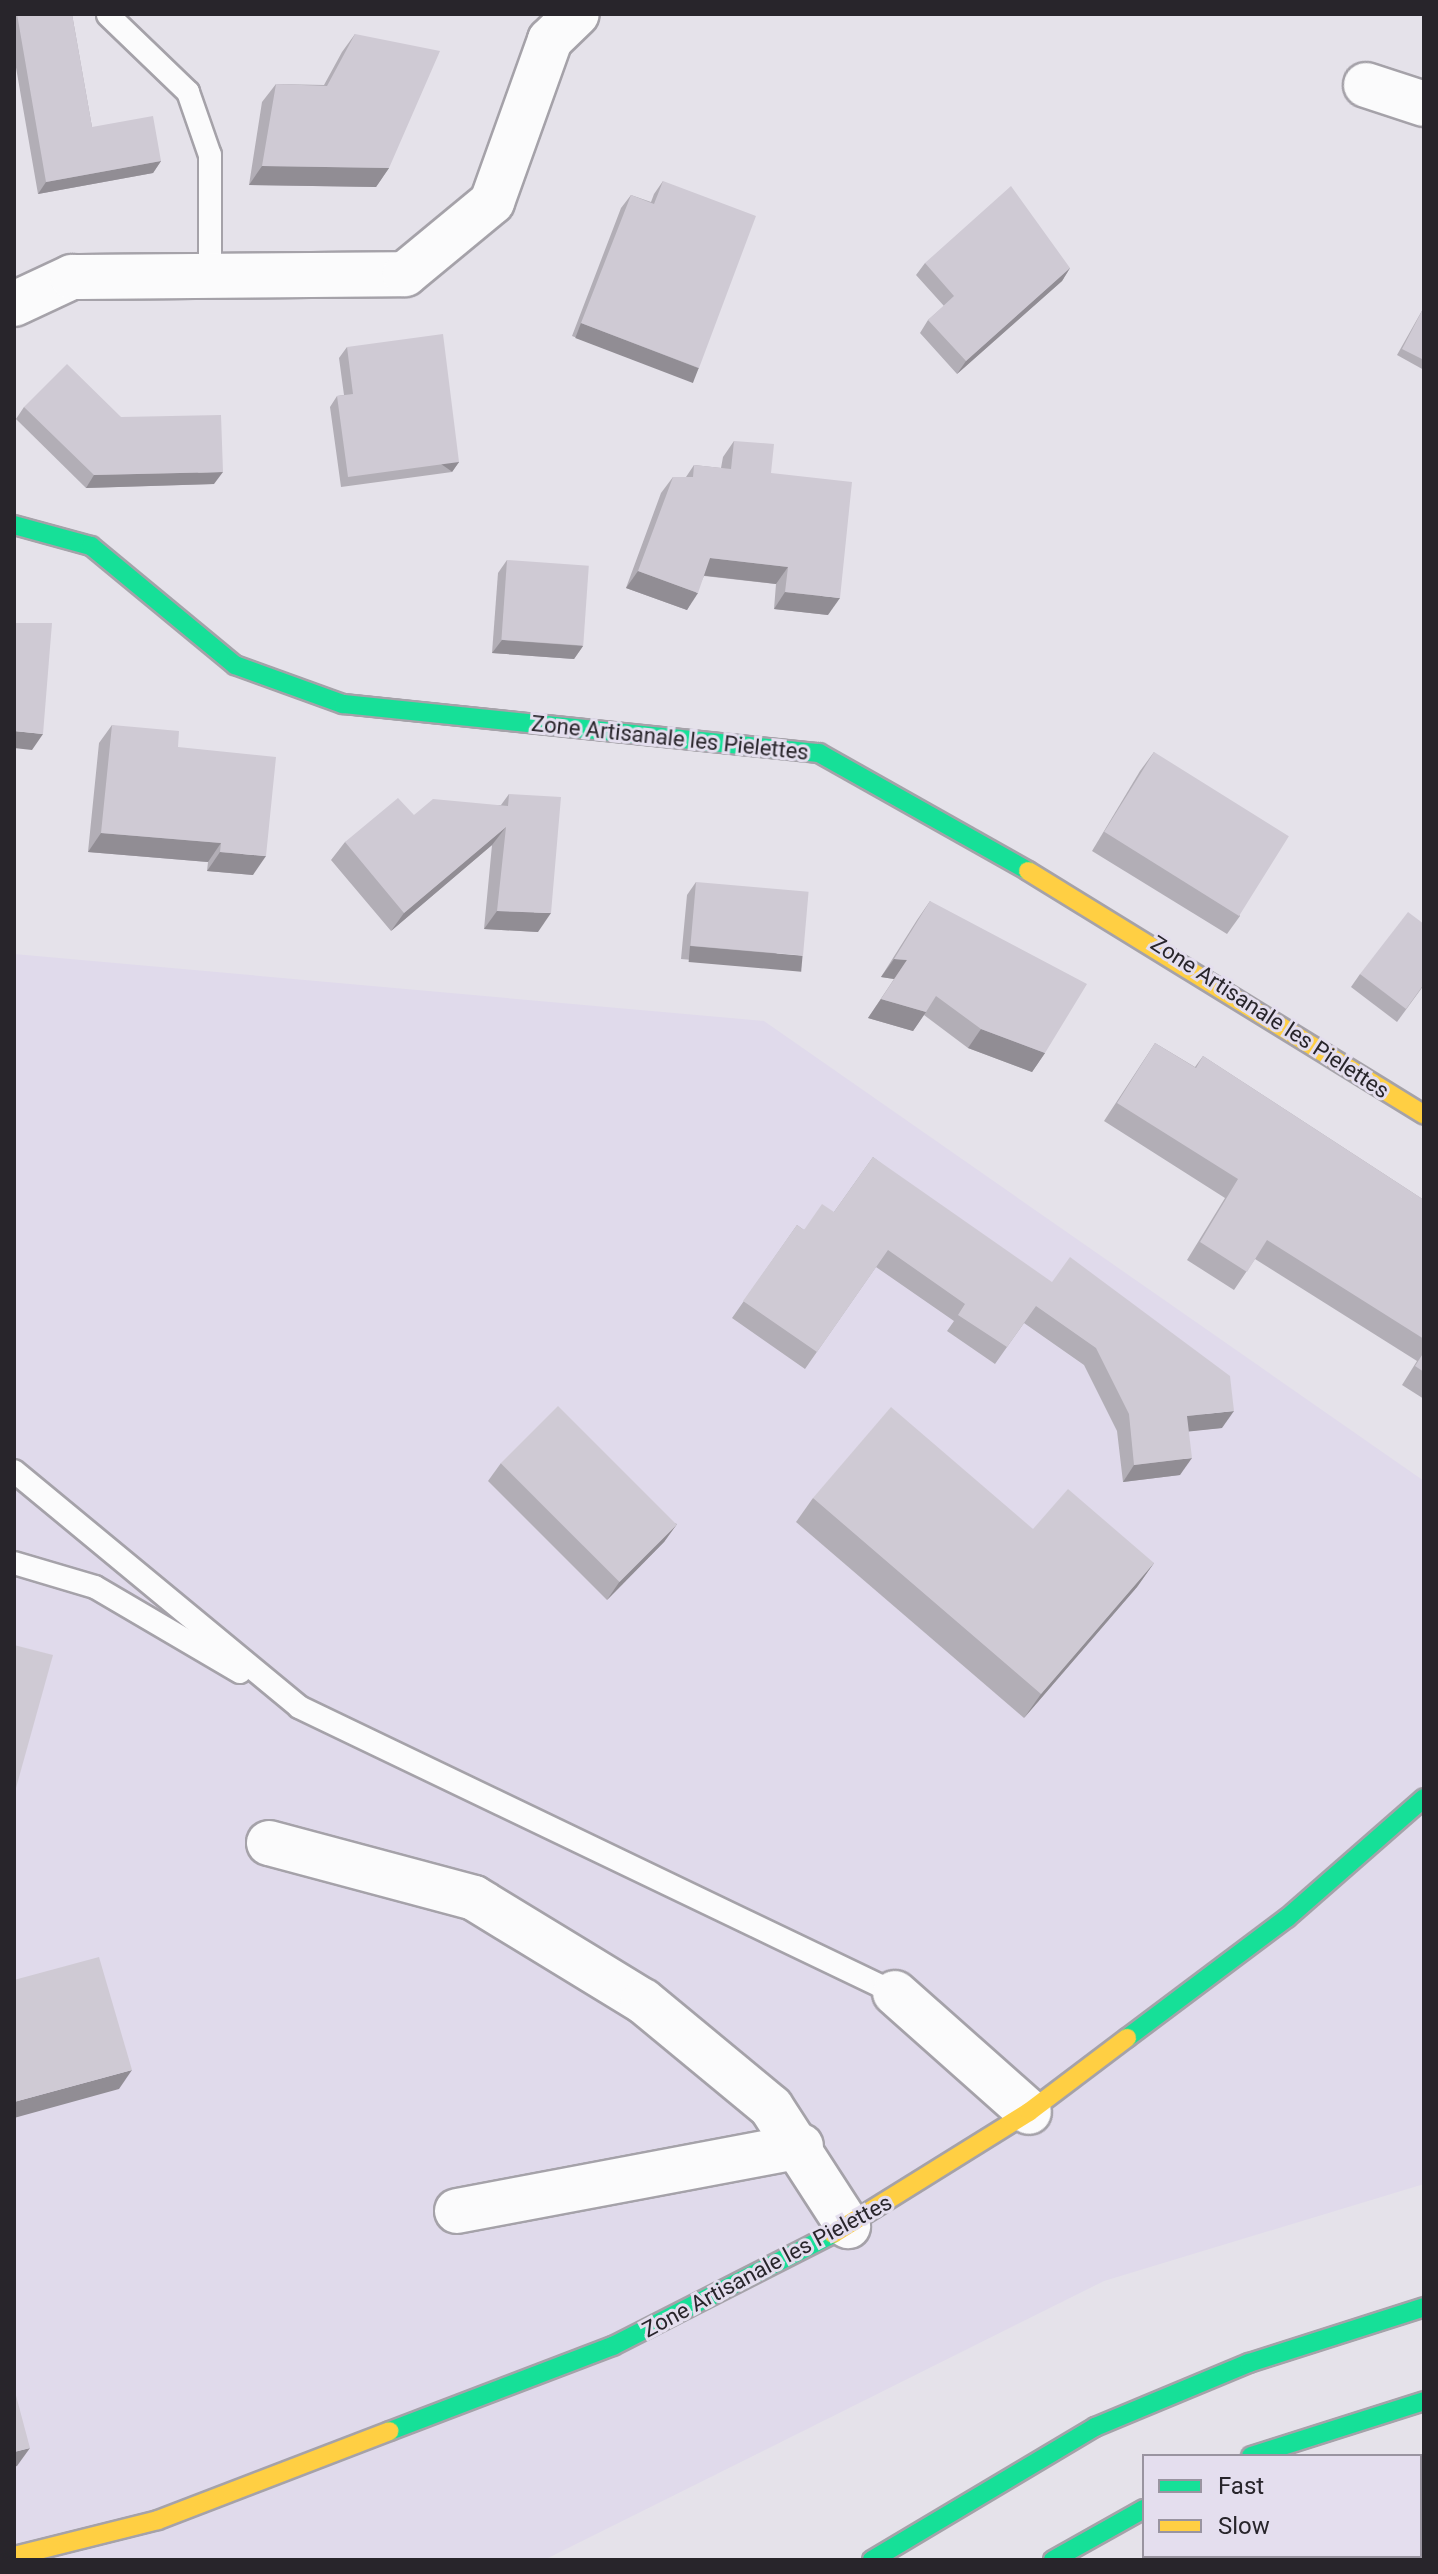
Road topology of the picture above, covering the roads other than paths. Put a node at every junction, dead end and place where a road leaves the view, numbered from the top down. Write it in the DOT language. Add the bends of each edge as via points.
graph roads {
  1 [pos="108,15"];
  2 [pos="564,27"];
  3 [pos="1366,85"];
  4 [pos="1424,104"];
  5 [pos="210,275"];
  6 [pos="14,304"];
  7 [pos="14,525"];
  8 [pos="1424,1115"];
  9 [pos="14,1471"];
  10 [pos="14,1563"];
  11 [pos="299,1707"];
  12 [pos="1424,1798"];
  13 [pos="269,1843"];
  14 [pos="895,1993"];
  15 [pos="1029,2112"];
  16 [pos="801,2146"];
  17 [pos="457,2211"];
  18 [pos="848,2226"];
  19 [pos="1424,2307"];
  20 [pos="1424,2401"];
  21 [pos="1257,2454"];
  22 [pos="1142,2510"];
  23 [pos="14,2556"];
  24 [pos="872,2560"];
  25 [pos="1053,2560"];
  1 -- 5 [label="lane" via="188,92 210,155"];
  2 -- 5 [label="street" via="492,202 405,274"];
  3 -- 4 [label="street"];
  5 -- 6 [label="street" via="72,277"];
  7 -- 8 [label="main road, Zone Artisanale les Pielettes" via="91,546 235,665 343,704 819,753 1152,941"];
  9 -- 11 [label="lane"];
  10 -- 11 [label="lane" via="95,1587"];
  11 -- 14 [label="lane"];
  12 -- 15 [label="main road, Zone Artisanale les Pielettes" via="1287,1918"];
  13 -- 16 [label="street" via="474,1898 702,2045 771,2107"];
  14 -- 15 [label="street"];
  15 -- 18 [label="main road, Zone Artisanale les Pielettes"];
  16 -- 17 [label="street"];
  16 -- 18 [label="street"];
  18 -- 23 [label="main road, Zone Artisanale les Pielettes" via="613,2346 158,2520"];
  19 -- 24 [label="main road" via="1249,2363 1095,2427"];
  20 -- 21 [label="main road"];
  22 -- 25 [label="main road"];
}
